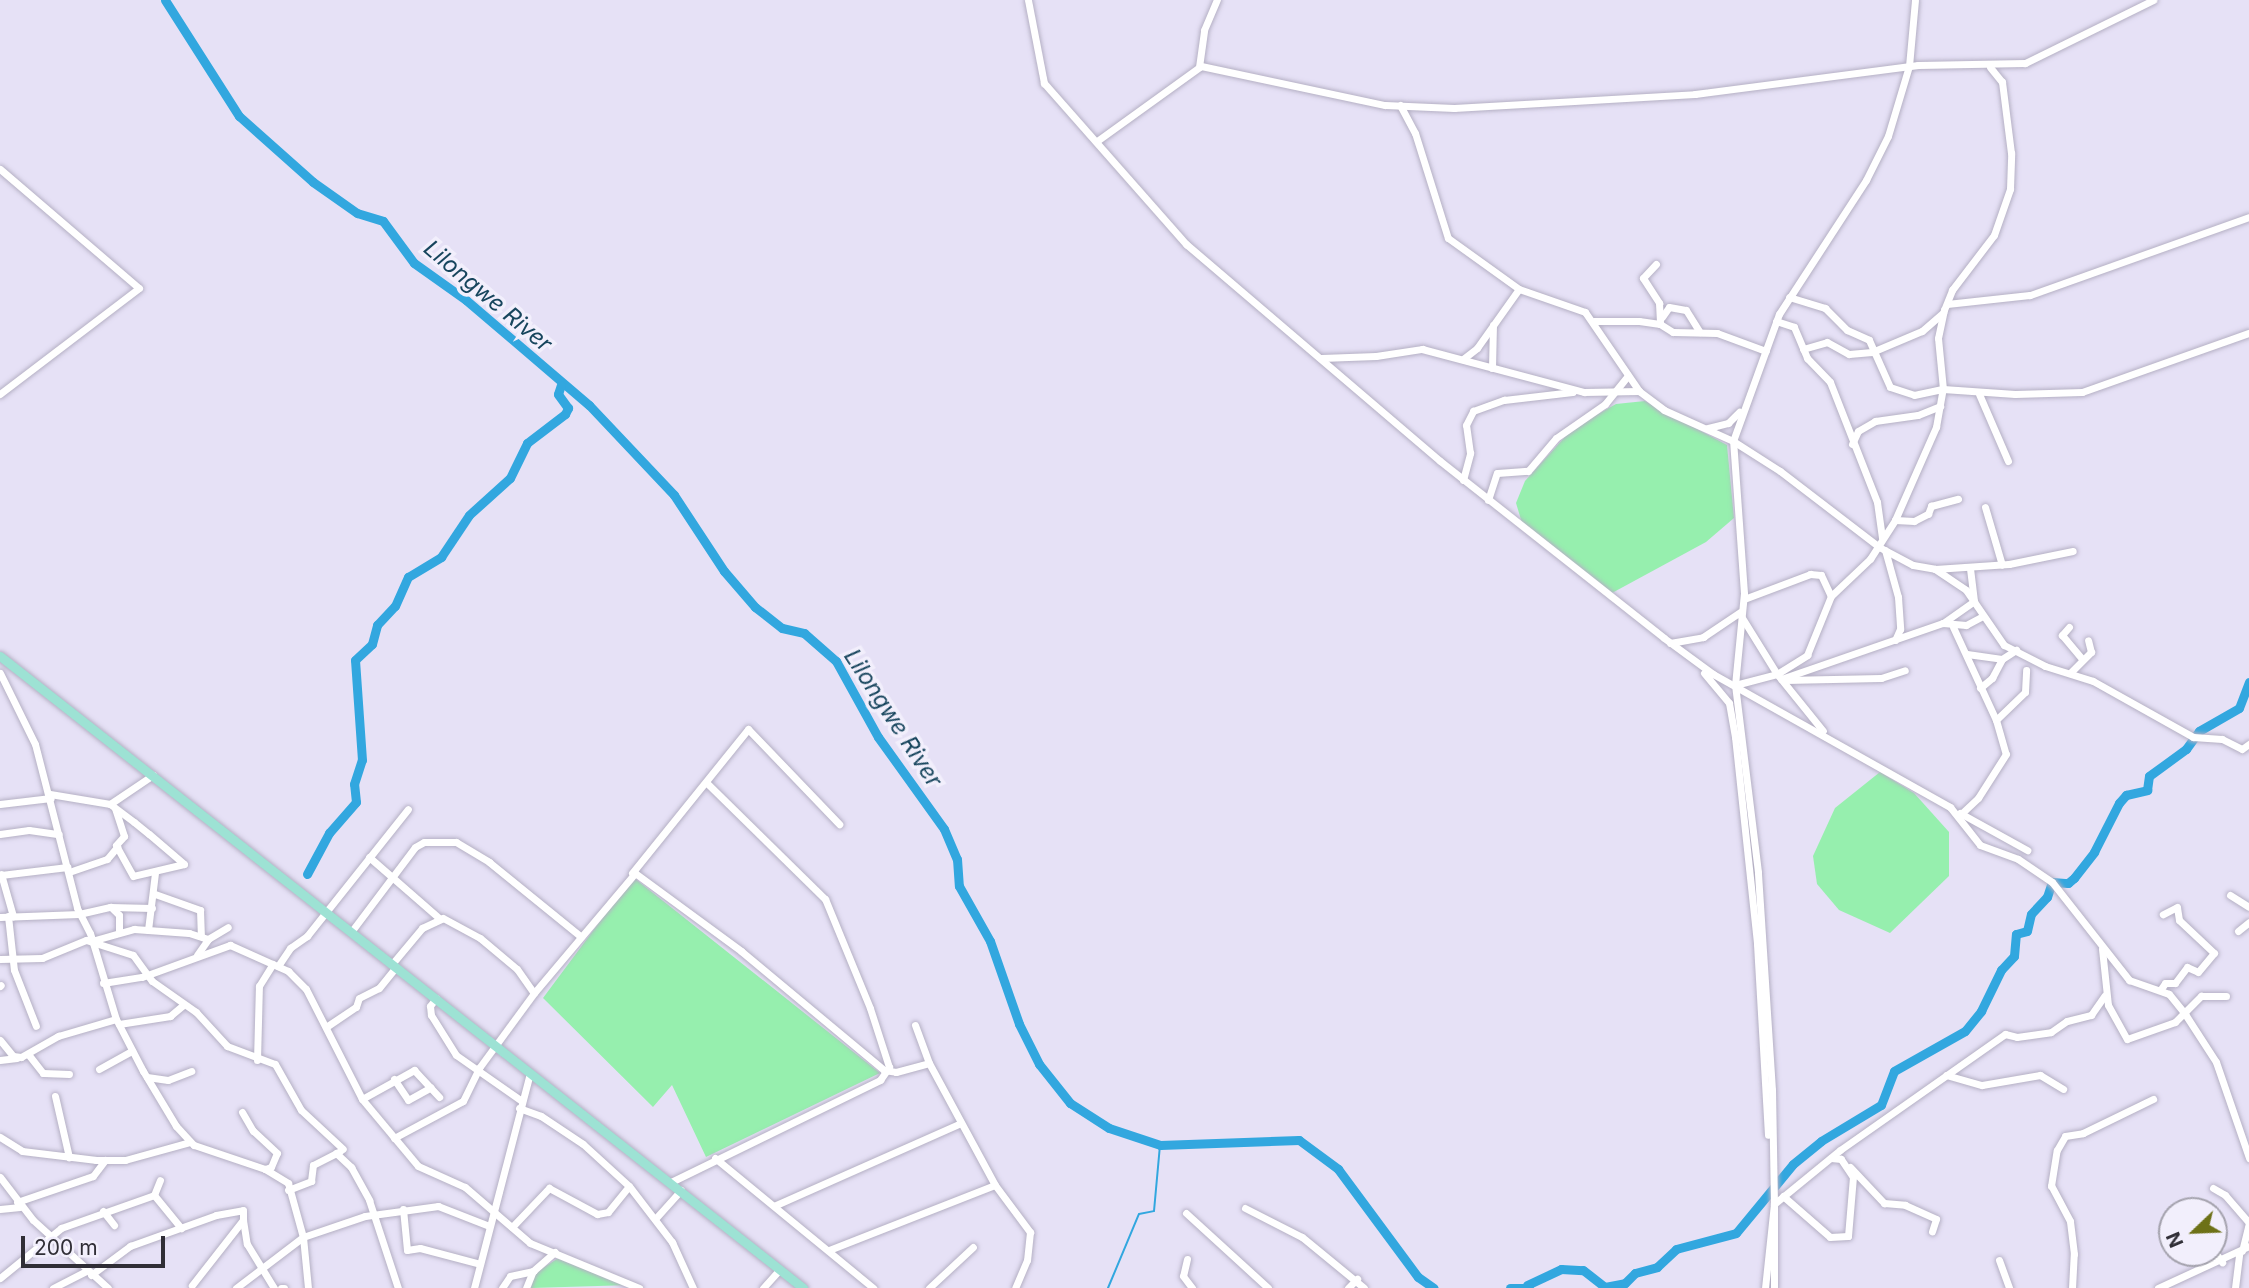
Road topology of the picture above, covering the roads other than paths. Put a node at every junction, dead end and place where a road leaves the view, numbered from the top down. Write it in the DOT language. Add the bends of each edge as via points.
graph roads {
  1 [pos="1028,0"];
  2 [pos="1217,0"];
  3 [pos="1915,0"];
  4 [pos="2153,0"];
  5 [pos="2011,65"];
  6 [pos="1199,66"];
  7 [pos="1909,66"];
  8 [pos="1990,66"];
  9 [pos="2002,82"];
  10 [pos="1400,106"];
  11 [pos="1097,141"];
  12 [pos="0,169"];
  13 [pos="2249,217"];
  14 [pos="1656,264"];
  15 [pos="1518,289"];
  16 [pos="1789,297"];
  17 [pos="1947,304"];
  18 [pos="1944,313"];
  19 [pos="1594,321"];
  20 [pos="1661,321"];
  21 [pos="1776,321"];
  22 [pos="1493,325"];
  23 [pos="1700,332"];
  24 [pos="2249,333"];
  25 [pos="1803,349"];
  26 [pos="1766,351"];
  27 [pos="1872,352"];
  28 [pos="1321,358"];
  29 [pos="1463,359"];
  30 [pos="1492,368"];
  31 [pos="1628,376"];
  32 [pos="1943,389"];
  33 [pos="1616,391"];
  34 [pos="1639,391"];
  35 [pos="1584,392"];
  36 [pos="1978,393"];
  37 [pos="0,394"];
  38 [pos="1940,406"];
  39 [pos="1742,409"];
  40 [pos="1707,428"];
  41 [pos="1733,441"];
  42 [pos="1852,444"];
  43 [pos="2008,461"];
  44 [pos="1462,480"];
  45 [pos="1958,499"];
  46 [pos="1488,500"];
  47 [pos="1985,507"];
  48 [pos="1895,520"];
  49 [pos="1882,546"];
  50 [pos="2073,551"];
  51 [pos="2002,565"];
  52 [pos="1970,567"];
  53 [pos="1935,569"];
  54 [pos="1831,596"];
  55 [pos="1744,599"];
  56 [pos="1974,601"];
  57 [pos="1740,612"];
  58 [pos="1981,617"];
  59 [pos="1943,623"];
  60 [pos="2068,626"];
  61 [pos="1953,627"];
  62 [pos="1895,640"];
  63 [pos="2088,640"];
  64 [pos="1673,645"];
  65 [pos="2016,650"];
  66 [pos="1968,654"];
  67 [pos="0,656"];
  68 [pos="2002,659"];
  69 [pos="2082,659"];
  70 [pos="1905,670"];
  71 [pos="2026,670"];
  72 [pos="0,673"];
  73 [pos="2070,673"];
  74 [pos="1779,676"];
  75 [pos="1735,685"];
  76 [pos="1980,688"];
  77 [pos="1996,720"];
  78 [pos="1832,739"];
  79 [pos="2249,744"];
  80 [pos="153,775"];
  81 [pos="707,783"];
  82 [pos="51,796"];
  83 [pos="0,804"];
  84 [pos="113,806"];
  85 [pos="1950,807"];
  86 [pos="408,808"];
  87 [pos="1961,814"];
  88 [pos="839,824"];
  89 [pos="0,834"];
  90 [pos="60,834"];
  91 [pos="117,847"];
  92 [pos="2027,850"];
  93 [pos="369,858"];
  94 [pos="68,869"];
  95 [pos="155,873"];
  96 [pos="1,874"];
  97 [pos="632,874"];
  98 [pos="393,879"];
  99 [pos="155,894"];
  100 [pos="2230,895"];
  101 [pos="110,906"];
  102 [pos="2249,907"];
  103 [pos="152,908"];
  104 [pos="324,910"];
  105 [pos="79,914"];
  106 [pos="2163,914"];
  107 [pos="7,917"];
  108 [pos="439,918"];
  109 [pos="2249,922"];
  110 [pos="228,927"];
  111 [pos="148,930"];
  112 [pos="2238,931"];
  113 [pos="119,932"];
  114 [pos="351,932"];
  115 [pos="580,936"];
  116 [pos="205,938"];
  117 [pos="93,940"];
  118 [pos="2102,948"];
  119 [pos="197,955"];
  120 [pos="0,958"];
  121 [pos="12,958"];
  122 [pos="275,965"];
  123 [pos="394,965"];
  124 [pos="147,975"];
  125 [pos="103,983"];
  126 [pos="2161,989"];
  127 [pos="534,993"];
  128 [pos="2105,995"];
  129 [pos="2226,996"];
  130 [pos="436,998"];
  131 [pos="182,1006"];
  132 [pos="2185,1014"];
  133 [pos="118,1021"];
  134 [pos="915,1025"];
  135 [pos="36,1026"];
  136 [pos="326,1027"];
  137 [pos="0,1040"];
  138 [pos="498,1047"];
  139 [pos="132,1051"];
  140 [pos="27,1054"];
  141 [pos="17,1058"];
  142 [pos="0,1060"];
  143 [pos="257,1060"];
  144 [pos="929,1063"];
  145 [pos="99,1069"];
  146 [pos="191,1071"];
  147 [pos="888,1071"];
  148 [pos="477,1072"];
  149 [pos="530,1073"];
  150 [pos="69,1074"];
  151 [pos="1946,1075"];
  152 [pos="147,1077"];
  153 [pos="394,1079"];
  154 [pos="431,1087"];
  155 [pos="2063,1089"];
  156 [pos="54,1096"];
  157 [pos="439,1097"];
  158 [pos="362,1099"];
  159 [pos="2153,1099"];
  160 [pos="521,1105"];
  161 [pos="242,1111"];
  162 [pos="961,1123"];
  163 [pos="0,1137"];
  164 [pos="394,1138"];
  165 [pos="190,1142"];
  166 [pos="9,1147"];
  167 [pos="342,1150"];
  168 [pos="0,1151"];
  169 [pos="69,1157"];
  170 [pos="715,1158"];
  171 [pos="1831,1158"];
  172 [pos="2249,1158"];
  173 [pos="105,1160"];
  174 [pos="1846,1164"];
  175 [pos="265,1169"];
  176 [pos="1772,1174"];
  177 [pos="0,1177"];
  178 [pos="160,1180"];
  179 [pos="671,1182"];
  180 [pos="629,1185"];
  181 [pos="995,1185"];
  182 [pos="2213,1188"];
  183 [pos="288,1189"];
  184 [pos="681,1190"];
  185 [pos="154,1195"];
  186 [pos="1783,1196"];
  187 [pos="19,1204"];
  188 [pos="1774,1204"];
  189 [pos="776,1205"];
  190 [pos="0,1209"];
  191 [pos="403,1209"];
  192 [pos="1245,1209"];
  193 [pos="103,1211"];
  194 [pos="1186,1213"];
  195 [pos="375,1214"];
  196 [pos="492,1214"];
  197 [pos="655,1219"];
  198 [pos="243,1220"];
  199 [pos="2249,1223"];
  200 [pos="114,1225"];
  201 [pos="489,1226"];
  202 [pos="512,1227"];
  203 [pos="181,1228"];
  204 [pos="1932,1231"];
  205 [pos="50,1237"];
  206 [pos="303,1237"];
  207 [pos="973,1247"];
  208 [pos="830,1250"];
  209 [pos="2243,1250"];
  210 [pos="555,1252"];
  211 [pos="1187,1259"];
  212 [pos="1999,1260"];
  213 [pos="480,1264"];
  214 [pos="261,1267"];
  215 [pos="2210,1267"];
  216 [pos="780,1269"];
  217 [pos="533,1271"];
  218 [pos="88,1273"];
  219 [pos="0,1278"];
  220 [pos="1357,1279"];
  221 [pos="191,1285"];
  222 [pos="53,1288"];
  223 [pos="108,1288"];
  224 [pos="236,1288"];
  225 [pos="274,1288"];
  226 [pos="308,1288"];
  227 [pos="398,1288"];
  228 [pos="474,1288"];
  229 [pos="502,1288"];
  230 [pos="526,1288"];
  231 [pos="639,1288"];
  232 [pos="693,1288"];
  233 [pos="763,1288"];
  234 [pos="803,1288"];
  235 [pos="873,1288"];
  236 [pos="929,1288"];
  237 [pos="1015,1288"];
  238 [pos="1192,1288"];
  239 [pos="1268,1288"];
  240 [pos="1348,1288"];
  241 [pos="1364,1288"];
  242 [pos="1765,1288"];
  243 [pos="1774,1288"];
  244 [pos="2009,1288"];
  245 [pos="2072,1288"];
  246 [pos="2158,1288"];
  247 [pos="2235,1288"];
  1 -- 11 [label="street" via="1044,83"];
  2 -- 6 [label="street" via="1204,30"];
  3 -- 7 [label="street"];
  4 -- 5 [label="street" via="2036,61"];
  5 -- 8 [label="street"];
  5 -- 9 [label="street"];
  6 -- 10 [label="street" via="1339,99"];
  6 -- 11 [label="street"];
  7 -- 8 [label="street"];
  7 -- 10 [label="street" via="1695,94 1454,108"];
  7 -- 16 [label="street" via="1888,136 1866,180"];
  8 -- 9 [label="street"];
  9 -- 17 [label="street" via="2011,153 2007,206 1994,235 1958,281"];
  10 -- 15 [label="street" via="1415,133 1448,238"];
  11 -- 28 [label="street" via="1178,236"];
  12 -- 37 [label="street" via="139,288"];
  13 -- 17 [label="street" via="2030,295"];
  14 -- 20 [label="street" via="1643,278"];
  15 -- 19 [label="street" via="1573,306"];
  15 -- 22 [label="street"];
  16 -- 21 [label="street"];
  16 -- 27 [label="street" via="1825,308 1847,330 1869,340"];
  17 -- 18 [label="street"];
  18 -- 27 [label="street" via="1922,331"];
  18 -- 32 [label="street" via="1938,338"];
  19 -- 20 [label="street"];
  19 -- 31 [label="street"];
  20 -- 23 [label="street" via="1672,332"];
  20 -- 23 [label="street" via="1669,307 1686,310"];
  21 -- 25 [label="street" via="1794,327"];
  21 -- 26 [label="street"];
  22 -- 29 [label="street"];
  22 -- 30 [label="street"];
  23 -- 26 [label="street" via="1737,337"];
  24 -- 36 [label="street" via="2082,392"];
  25 -- 27 [label="street" via="1827,342 1849,354"];
  25 -- 42 [label="street" via="1827,376"];
  26 -- 39 [label="street"];
  27 -- 32 [label="street" via="1890,387 1914,395"];
  28 -- 29 [label="street" via="1376,356 1415,348"];
  28 -- 44 [label="street"];
  29 -- 30 [label="street"];
  30 -- 35 [label="street"];
  31 -- 33 [label="street"];
  31 -- 34 [label="street"];
  32 -- 36 [label="street"];
  32 -- 38 [label="street"];
  33 -- 34 [label="street"];
  33 -- 35 [label="street"];
  33 -- 46 [label="street" via="1556,438 1528,471 1497,473"];
  34 -- 40 [label="street" via="1664,410"];
  35 -- 44 [label="street" via="1504,400 1473,411 1466,425 1470,453"];
  36 -- 43 [label="street"];
  38 -- 42 [label="street" via="1918,415 1875,421 1858,431"];
  38 -- 48 [label="street" via="1937,427"];
  39 -- 40 [label="street" via="1728,423"];
  39 -- 41 [label="street"];
  40 -- 41 [label="street"];
  41 -- 49 [label="street" via="1826,502"];
  41 -- 55 [label="street"];
  42 -- 49 [label="street" via="1877,502"];
  44 -- 46 [label="street"];
  45 -- 48 [label="street" via="1931,506 1928,514 1914,522"];
  46 -- 64 [label="street"];
  47 -- 51 [label="street"];
  48 -- 49 [label="street"];
  49 -- 53 [label="street" via="1913,565"];
  49 -- 54 [label="street"];
  49 -- 62 [label="street" via="1898,597 1900,629"];
  50 -- 51 [label="street"];
  51 -- 52 [label="street"];
  52 -- 53 [label="street"];
  52 -- 56 [label="street"];
  53 -- 56 [label="street"];
  54 -- 55 [label="street" via="1821,575 1810,574"];
  54 -- 74 [label="street" via="1807,655"];
  55 -- 57 [label="street"];
  56 -- 58 [label="street"];
  56 -- 59 [label="street"];
  57 -- 64 [label="street" via="1703,637"];
  57 -- 74 [label="street"];
  57 -- 75 [label="street"];
  58 -- 61 [label="street"];
  58 -- 65 [label="street" via="1996,639"];
  59 -- 61 [label="street"];
  59 -- 62 [label="street"];
  60 -- 69 [label="street" via="2062,635"];
  61 -- 66 [label="street"];
  62 -- 74 [label="street"];
  63 -- 69 [label="street" via="2091,652"];
  64 -- 75 [label="street"];
  64 -- 176 [label="street" via="1718,685 1732,713 1757,944"];
  65 -- 68 [label="street"];
  65 -- 73 [label="street"];
  66 -- 68 [label="street"];
  66 -- 76 [label="street"];
  67 -- 80 [label="main road"];
  68 -- 76 [label="street" via="1992,678"];
  69 -- 73 [label="street"];
  70 -- 74 [label="street" via="1873,678"];
  71 -- 77 [label="street" via="2025,692"];
  72 -- 82 [label="street" via="35,744"];
  73 -- 79 [label="street" via="2093,681 2193,737 2222,739 2242,749"];
  74 -- 75 [label="street"];
  74 -- 78 [label="street"];
  75 -- 78 [label="street"];
  75 -- 176 [label="street" via="1768,1002"];
  76 -- 77 [label="street"];
  77 -- 87 [label="street" via="2004,758 1978,798"];
  78 -- 85 [label="street"];
  80 -- 84 [label="street"];
  80 -- 104 [label="main road"];
  81 -- 88 [label="street" via="744,731 751,730"];
  81 -- 97 [label="street"];
  81 -- 147 [label="street" via="825,899 886,1048"];
  82 -- 83 [label="street"];
  82 -- 84 [label="street"];
  82 -- 90 [label="street"];
  84 -- 91 [label="street" via="124,836"];
  84 -- 95 [label="street" via="184,864"];
  85 -- 87 [label="street"];
  85 -- 118 [label="street" via="1980,845 1999,849 2052,883"];
  86 -- 93 [label="street"];
  87 -- 92 [label="street"];
  89 -- 90 [label="street" via="29,830"];
  90 -- 94 [label="street"];
  91 -- 94 [label="street" via="107,859"];
  91 -- 95 [label="street" via="135,877"];
  93 -- 98 [label="street"];
  93 -- 104 [label="street"];
  94 -- 96 [label="street"];
  94 -- 105 [label="street"];
  95 -- 99 [label="street"];
  96 -- 107 [label="street"];
  97 -- 115 [label="street"];
  97 -- 147 [label="street" via="638,873 741,951"];
  98 -- 108 [label="street"];
  98 -- 114 [label="street"];
  98 -- 115 [label="street" via="419,844 456,842 489,862"];
  99 -- 103 [label="street"];
  99 -- 116 [label="street" via="201,910"];
  100 -- 102 [label="street"];
  101 -- 103 [label="street"];
  101 -- 105 [label="street"];
  101 -- 113 [label="street" via="120,915"];
  103 -- 111 [label="street"];
  104 -- 114 [label="main road"];
  104 -- 122 [label="street"];
  105 -- 107 [label="street"];
  105 -- 117 [label="street"];
  106 -- 126 [label="street" via="2177,907 2179,920 2214,953 2198,972 2187,967 2175,983"];
  107 -- 121 [label="street"];
  108 -- 123 [label="street" via="422,928"];
  108 -- 127 [label="street" via="480,938 517,969"];
  109 -- 112 [label="street"];
  110 -- 116 [label="street"];
  111 -- 113 [label="street"];
  111 -- 116 [label="street"];
  113 -- 117 [label="street"];
  114 -- 123 [label="main road"];
  115 -- 127 [label="street"];
  116 -- 119 [label="street"];
  117 -- 121 [label="street" via="42,958"];
  117 -- 124 [label="street" via="139,958"];
  117 -- 125 [label="street"];
  118 -- 126 [label="street" via="2129,980"];
  118 -- 128 [label="street"];
  119 -- 122 [label="street" via="230,945"];
  119 -- 124 [label="street"];
  120 -- 121 [label="street"];
  121 -- 135 [label="street"];
  122 -- 136 [label="street" via="302,984"];
  122 -- 143 [label="street" via="259,986"];
  123 -- 130 [label="main road"];
  123 -- 136 [label="street" via="379,988 359,998 356,1007"];
  124 -- 125 [label="street"];
  124 -- 131 [label="street"];
  125 -- 133 [label="street"];
  126 -- 132 [label="street"];
  127 -- 138 [label="street"];
  128 -- 132 [label="street" via="2127,1040"];
  128 -- 151 [label="street" via="2091,1015 2044,1035 2005,1034"];
  129 -- 132 [label="street" via="2201,996"];
  130 -- 138 [label="main road"];
  130 -- 148 [label="street" via="429,1009 437,1027 456,1055"];
  131 -- 133 [label="street" via="170,1016"];
  131 -- 143 [label="street" via="196,1012 227,1046"];
  132 -- 172 [label="street" via="2216,1062"];
  133 -- 139 [label="street"];
  133 -- 140 [label="street" via="58,1036"];
  134 -- 144 [label="street"];
  136 -- 158 [label="street"];
  137 -- 141 [label="street"];
  138 -- 148 [label="street"];
  138 -- 149 [label="main road"];
  139 -- 145 [label="street"];
  139 -- 152 [label="street"];
  140 -- 141 [label="street"];
  140 -- 150 [label="street" via="43,1073"];
  141 -- 142 [label="street"];
  143 -- 167 [label="street" via="277,1067 301,1110"];
  144 -- 147 [label="street"];
  144 -- 162 [label="street"];
  146 -- 152 [label="street" via="168,1080"];
  147 -- 170 [label="street" via="843,1100"];
  148 -- 160 [label="street"];
  148 -- 164 [label="street" via="460,1104"];
  149 -- 160 [label="street"];
  149 -- 179 [label="main road"];
  151 -- 155 [label="street" via="1982,1085 2040,1075"];
  151 -- 171 [label="street"];
  152 -- 165 [label="street"];
  153 -- 154 [label="street" via="418,1071"];
  153 -- 154 [label="street" via="408,1100"];
  153 -- 158 [label="street"];
  154 -- 157 [label="street"];
  156 -- 169 [label="street"];
  158 -- 164 [label="street"];
  159 -- 245 [label="street" via="2062,1139 2050,1186 2070,1221"];
  160 -- 180 [label="street" via="583,1144"];
  160 -- 196 [label="street"];
  161 -- 175 [label="street" via="253,1131 277,1153 276,1161"];
  162 -- 181 [label="street"];
  162 -- 189 [label="street"];
  163 -- 166 [label="street"];
  164 -- 196 [label="street" via="418,1166 465,1186"];
  165 -- 173 [label="street" via="158,1153"];
  165 -- 175 [label="street"];
  166 -- 168 [label="street"];
  166 -- 169 [label="street"];
  167 -- 183 [label="street" via="313,1165 312,1181"];
  167 -- 195 [label="street"];
  169 -- 173 [label="street"];
  170 -- 179 [label="street"];
  170 -- 189 [label="street"];
  171 -- 174 [label="street"];
  171 -- 186 [label="street"];
  173 -- 187 [label="street" via="93,1175"];
  174 -- 186 [label="street" via="1854,1185 1848,1236 1830,1237"];
  174 -- 204 [label="street" via="1884,1203 1905,1205 1936,1219"];
  175 -- 183 [label="street" via="284,1178"];
  176 -- 188 [label="street"];
  177 -- 187 [label="street"];
  178 -- 185 [label="street"];
  179 -- 184 [label="main road"];
  180 -- 197 [label="street"];
  180 -- 202 [label="street" via="608,1212 597,1214 549,1188"];
  181 -- 208 [label="street"];
  181 -- 237 [label="street" via="1030,1232 1027,1259"];
  182 -- 199 [label="street"];
  183 -- 206 [label="street"];
  184 -- 197 [label="street"];
  184 -- 216 [label="main road"];
  185 -- 193 [label="street"];
  185 -- 203 [label="street"];
  186 -- 188 [label="street"];
  187 -- 190 [label="street"];
  187 -- 205 [label="street"];
  188 -- 242 [label="street"];
  188 -- 243 [label="street"];
  189 -- 208 [label="street"];
  191 -- 195 [label="street"];
  191 -- 201 [label="street" via="449,1208"];
  191 -- 213 [label="street" via="407,1250 419,1248"];
  192 -- 220 [label="street" via="1302,1237"];
  193 -- 200 [label="street"];
  193 -- 205 [label="street"];
  194 -- 239 [label="street" via="1211,1231"];
  195 -- 206 [label="street"];
  195 -- 227 [label="street"];
  196 -- 201 [label="street"];
  196 -- 202 [label="street"];
  197 -- 232 [label="street"];
  198 -- 203 [label="street" via="240,1209"];
  198 -- 214 [label="street" via="247,1244"];
  198 -- 221 [label="street"];
  199 -- 209 [label="street"];
  201 -- 213 [label="street"];
  202 -- 210 [label="street" via="530,1242"];
  203 -- 218 [label="street" via="130,1246"];
  205 -- 218 [label="street"];
  205 -- 219 [label="street"];
  206 -- 214 [label="street"];
  206 -- 226 [label="street"];
  207 -- 236 [label="street"];
  208 -- 235 [label="street"];
  209 -- 247 [label="street"];
  210 -- 217 [label="street"];
  210 -- 231 [label="street"];
  211 -- 238 [label="street" via="1184,1276"];
  212 -- 244 [label="street"];
  213 -- 228 [label="street"];
  214 -- 224 [label="street"];
  214 -- 225 [label="street"];
  215 -- 246 [label="street"];
  216 -- 233 [label="street"];
  216 -- 234 [label="main road"];
  217 -- 229 [label="street" via="510,1276"];
  217 -- 230 [label="street"];
  218 -- 222 [label="street"];
  218 -- 223 [label="street"];
  220 -- 240 [label="street"];
  220 -- 241 [label="street"];
}
